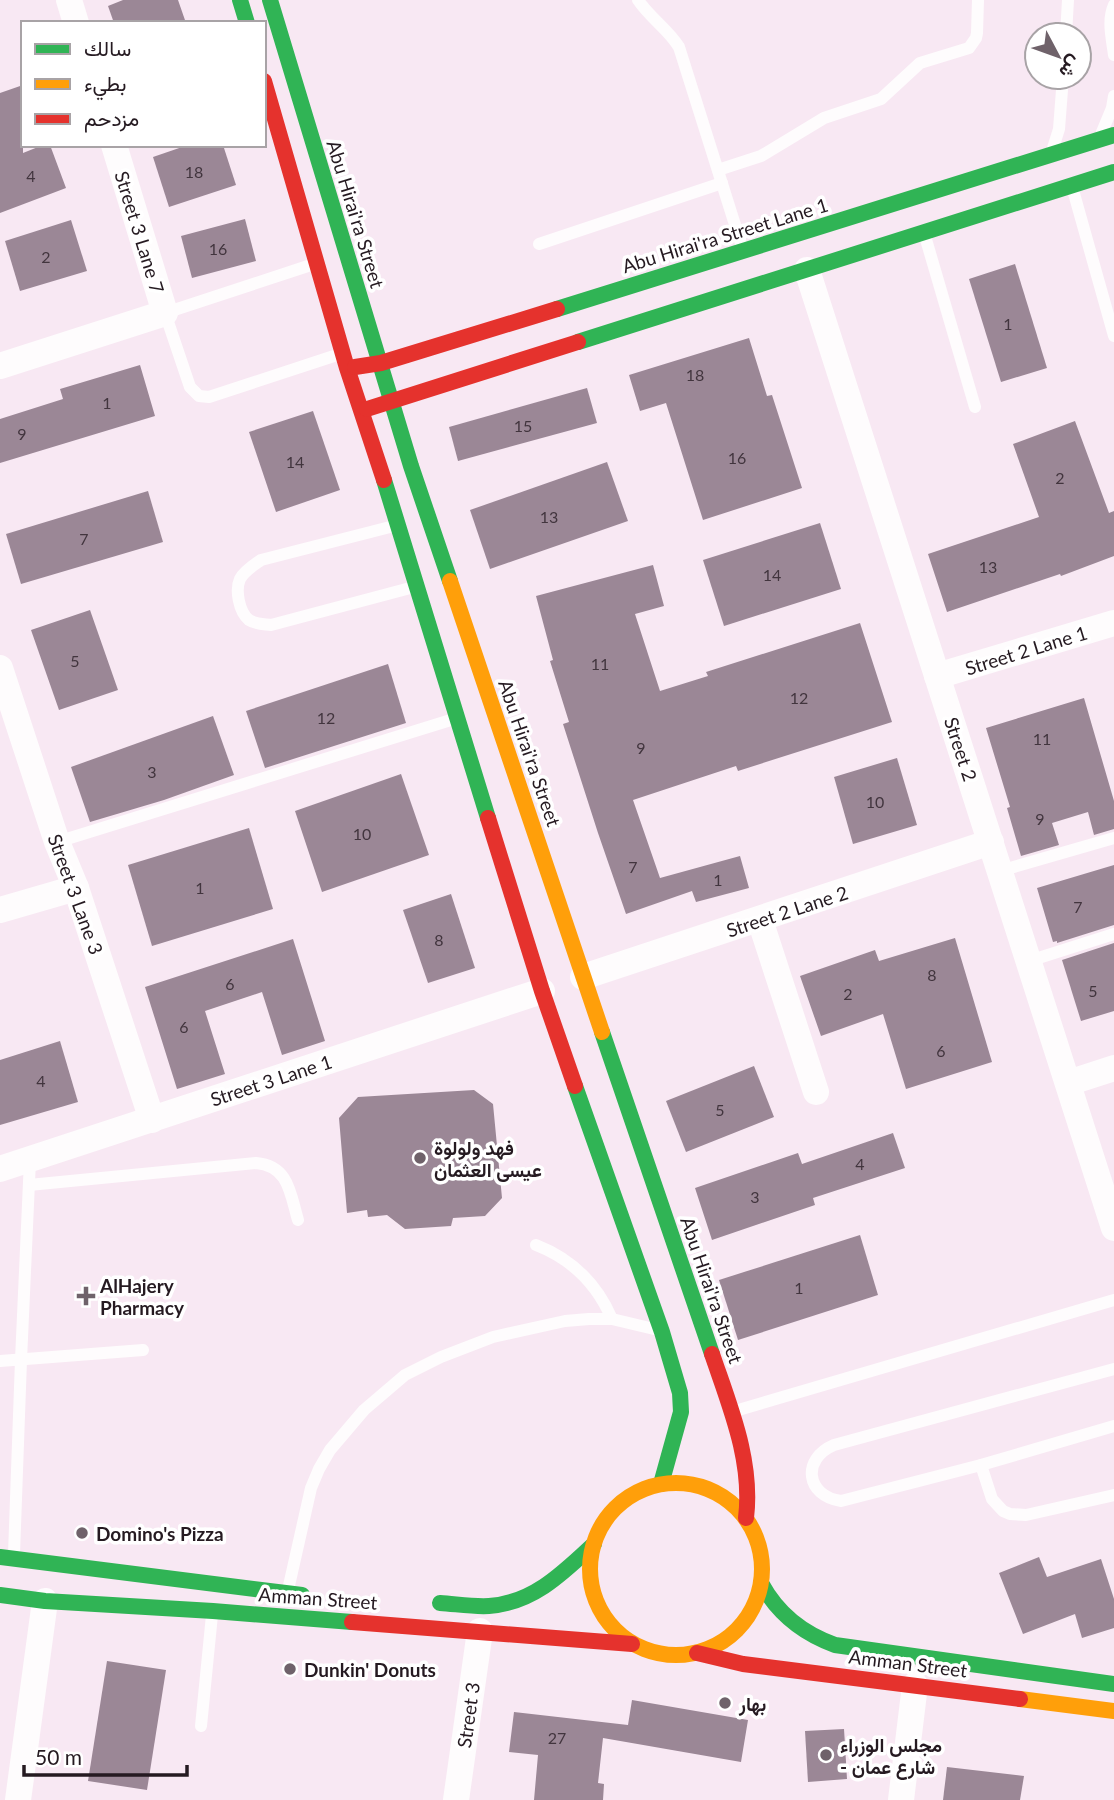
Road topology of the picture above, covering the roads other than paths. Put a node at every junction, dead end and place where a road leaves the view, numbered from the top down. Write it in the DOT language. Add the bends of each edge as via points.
graph roads {
  1 [pos="69,0"];
  2 [pos="240,0"];
  3 [pos="270,0"];
  4 [pos="638,0"];
  5 [pos="978,0"];
  6 [pos="1068,0"];
  7 [pos="1114,5"];
  8 [pos="75,21"];
  9 [pos="246,21"];
  10 [pos="1067,21"];
  11 [pos="1114,55"];
  12 [pos="266,88"];
  13 [pos="1062,91"];
  14 [pos="1114,96"];
  15 [pos="1107,137"];
  16 [pos="115,147"];
  17 [pos="1051,155"];
  18 [pos="1114,173"];
  19 [pos="720,177"];
  20 [pos="1072,186"];
  21 [pos="923,232"];
  22 [pos="539,244"];
  23 [pos="743,251"];
  24 [pos="317,263"];
  25 [pos="807,270"];
  26 [pos="360,297"];
  27 [pos="165,313"];
  28 [pos="383,318"];
  29 [pos="420,334"];
  30 [pos="1114,336"];
  31 [pos="463,338"];
  32 [pos="345,360"];
  33 [pos="380,363"];
  34 [pos="0,366"];
  35 [pos="463,380"];
  36 [pos="391,402"];
  37 [pos="435,404"];
  38 [pos="975,407"];
  39 [pos="362,411"];
  40 [pos="416,437"];
  41 [pos="411,466"];
  42 [pos="397,525"];
  43 [pos="416,586"];
  44 [pos="1114,623"];
  45 [pos="0,668"];
  46 [pos="937,676"];
  47 [pos="456,719"];
  48 [pos="1114,838"];
  49 [pos="57,842"];
  50 [pos="991,842"];
  51 [pos="1000,872"];
  52 [pos="76,888"];
  53 [pos="0,910"];
  54 [pos="760,920"];
  55 [pos="1114,933"];
  56 [pos="1029,961"];
  57 [pos="583,977"];
  58 [pos="542,990"];
  59 [pos="1114,1068"];
  60 [pos="1068,1083"];
  61 [pos="816,1092"];
  62 [pos="152,1120"];
  63 [pos="0,1169"];
  64 [pos="30,1172"];
  65 [pos="299,1220"];
  66 [pos="1114,1228"];
  67 [pos="536,1245"];
  68 [pos="1114,1300"];
  69 [pos="612,1320"];
  70 [pos="662,1332"];
  71 [pos="143,1350"];
  72 [pos="21,1360"];
  73 [pos="0,1361"];
  74 [pos="1114,1369"];
  75 [pos="732,1412"];
  76 [pos="1114,1426"];
  77 [pos="981,1465"];
  78 [pos="661,1484"];
  79 [pos="1114,1494"];
  80 [pos="746,1518"];
  81 [pos="594,1544"];
  82 [pos="7,1557"];
  83 [pos="761,1583"];
  84 [pos="287,1594"];
  85 [pos="0,1595"];
  86 [pos="314,1595"];
  87 [pos="45,1601"];
  88 [pos="423,1602"];
  89 [pos="213,1611"];
  90 [pos="480,1631"];
  91 [pos="632,1644"];
  92 [pos="697,1653"];
  93 [pos="1114,1684"];
  94 [pos="915,1685"];
  95 [pos="1114,1711"];
  96 [pos="201,1726"];
  97 [pos="18,1800"];
  98 [pos="456,1800"];
  99 [pos="901,1800"];
  1 -- 8 [label="street"];
  2 -- 9 [label="street"];
  3 -- 26 [label="street, Abu Hirai'ra Street"];
  4 -- 19 [label="lane" via="679,47"];
  5 -- 19 [label="lane" via="977,33 969,48 920,63 881,99 824,118"];
  6 -- 10 [label="lane"];
  7 -- 11 [label="lane" via="1110,21"];
  12 -- 24 [label="street"];
  13 -- 17 [label="lane" via="1059,129"];
  14 -- 15 [label="lane"];
  15 -- 17 [label="street, Abu Hirai'ra Street Lane 1"];
  16 -- 27 [label="street, Street 3 Lane 7"];
  17 -- 23 [label="street, Abu Hirai'ra Street Lane 1"];
  18 -- 20 [label="street"];
  19 -- 22 [label="lane"];
  19 -- 23 [label="lane"];
  20 -- 21 [label="street"];
  20 -- 30 [label="lane"];
  21 -- 25 [label="street"];
  21 -- 38 [label="lane"];
  23 -- 31 [label="street, Abu Hirai'ra Street Lane 1"];
  24 -- 27 [label="lane"];
  24 -- 32 [label="street"];
  25 -- 35 [label="street"];
  25 -- 46 [label="street, Street 2"];
  26 -- 28 [label="street"];
  26 -- 33 [label="street, Abu Hirai'ra Street"];
  27 -- 32 [label="lane" via="190,387 199,396"];
  27 -- 34 [label="street, Street 3 Lane 7"];
  29 -- 31 [label="street"];
  31 -- 33 [label="street, Abu Hirai'ra Street Lane 1"];
  32 -- 33 [label="street, Abu Hirai'ra Street Lane 1"];
  32 -- 39 [label="street"];
  33 -- 36 [label="street, Abu Hirai'ra Street"];
  35 -- 36 [label="street"];
  35 -- 37 [label="street"];
  36 -- 39 [label="street"];
  36 -- 41 [label="street, Abu Hirai'ra Street"];
  39 -- 42 [label="street"];
  40 -- 41 [label="street"];
  41 -- 57 [label="street, Abu Hirai'ra Street"];
  42 -- 43 [label="street"];
  42 -- 43 [label="lane" via="261,560 241,578 237,592 243,612 249,620 271,625"];
  43 -- 47 [label="street"];
  44 -- 46 [label="street, Street 2 Lane 1"];
  45 -- 49 [label="street, Street 3 Lane 3"];
  46 -- 50 [label="street, Street 2"];
  47 -- 49 [label="lane"];
  47 -- 58 [label="street"];
  48 -- 51 [label="lane"];
  49 -- 52 [label="street, Street 3 Lane 3"];
  50 -- 51 [label="street, Street 2"];
  50 -- 54 [label="street, Street 2 Lane 2"];
  51 -- 56 [label="street, Street 2"];
  52 -- 53 [label="street"];
  52 -- 62 [label="street, Street 3 Lane 3"];
  54 -- 57 [label="street, Street 2 Lane 2"];
  54 -- 61 [label="street"];
  55 -- 56 [label="lane"];
  56 -- 60 [label="street, Street 2"];
  57 -- 75 [label="street, Abu Hirai'ra Street"];
  58 -- 62 [label="street, Street 3 Lane 1"];
  58 -- 70 [label="street"];
  59 -- 60 [label="street"];
  60 -- 66 [label="street, Street 2"];
  62 -- 64 [label="street, Street 3 Lane 1"];
  63 -- 64 [label="street, Street 3 Lane 1"];
  64 -- 65 [label="lane" via="264,1164 284,1177"];
  64 -- 72 [label="lane"];
  67 -- 69 [label="lane" via="582,1274 600,1295"];
  68 -- 75 [label="lane"];
  69 -- 70 [label="lane"];
  69 -- 84 [label="lane" via="565,1321 493,1337 405,1375 382,1394 344,1432 319,1469"];
  70 -- 78 [label="street" via="681,1412"];
  71 -- 72 [label="lane"];
  72 -- 73 [label="lane"];
  72 -- 82 [label="lane"];
  74 -- 77 [label="lane" via="834,1445 817,1456 812,1476 822,1494 841,1501"];
  75 -- 80 [label="street, Abu Hirai'ra Street" via="749,1482"];
  76 -- 77 [label="lane"];
  77 -- 79 [label="lane" via="992,1499 1010,1514 1026,1516"];
  78 -- 80 [label="street" via="699,1486 724,1498"];
  78 -- 81 [label="street" via="612,1511"];
  80 -- 83 [label="street" via="760,1549"];
  81 -- 88 [label="street" via="552,1583 517,1601 490,1606"];
  81 -- 91 [label="street" via="590,1563 596,1601 605,1618"];
  82 -- 84 [label="street, Amman Street"];
  83 -- 92 [label="street" via="746,1619 732,1634"];
  83 -- 93 [label="street, Amman Street" via="790,1622 835,1645"];
  84 -- 86 [label="street, Amman Street"];
  85 -- 87 [label="street, Amman Street"];
  87 -- 89 [label="street, Amman Street"];
  87 -- 97 [label="street"];
  89 -- 90 [label="street, Amman Street"];
  89 -- 96 [label="lane"];
  90 -- 91 [label="street, Amman Street"];
  90 -- 98 [label="street, Street 3"];
  91 -- 92 [label="street" via="675,1656"];
  92 -- 94 [label="street, Amman Street" via="743,1664"];
  94 -- 95 [label="street, Amman Street"];
  94 -- 99 [label="street"];
}
